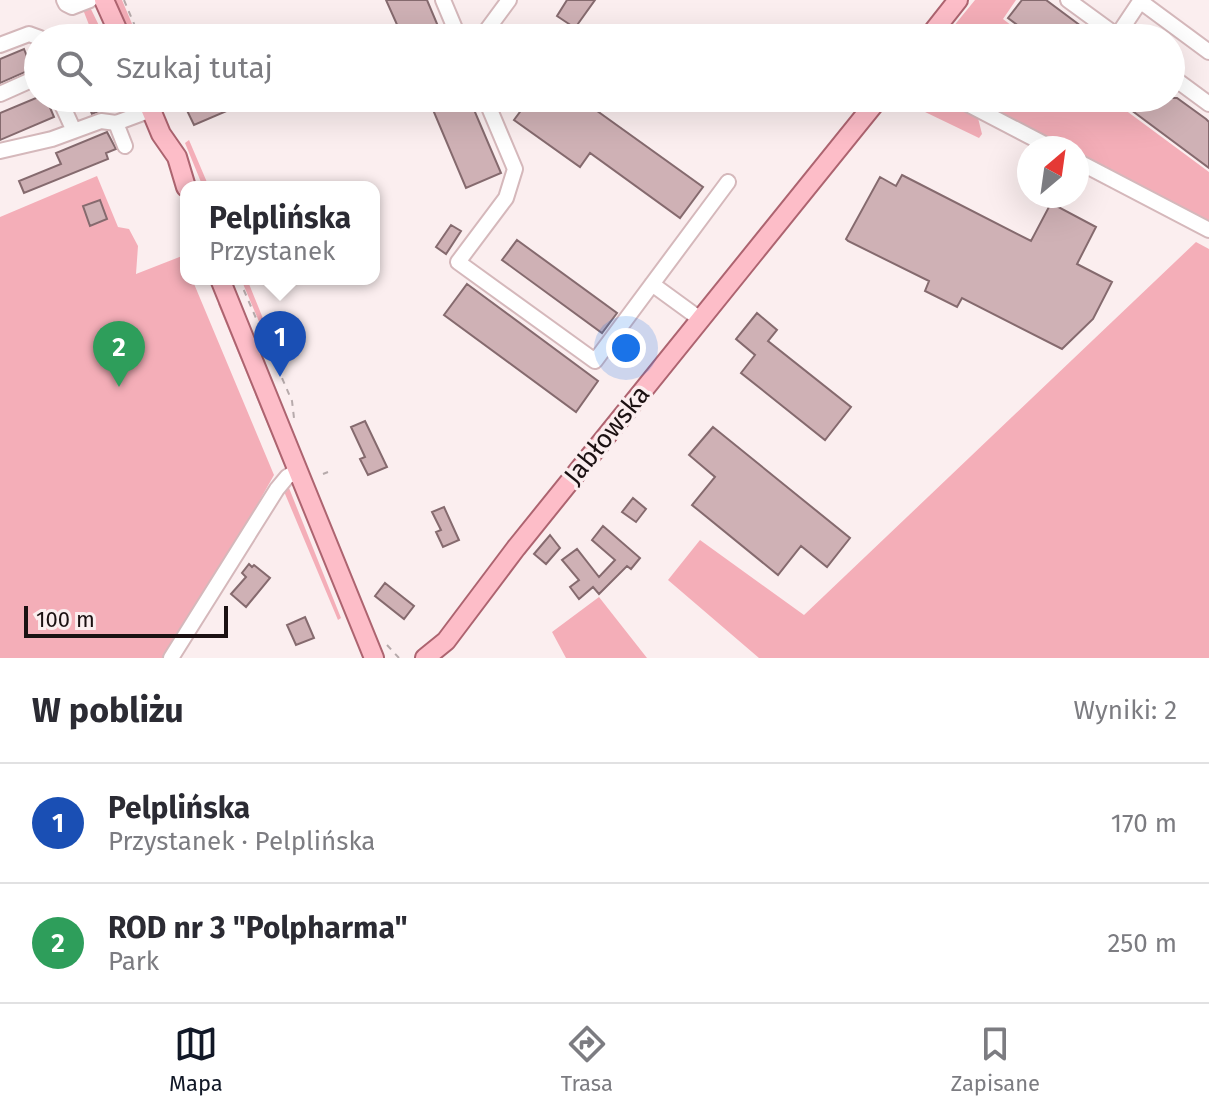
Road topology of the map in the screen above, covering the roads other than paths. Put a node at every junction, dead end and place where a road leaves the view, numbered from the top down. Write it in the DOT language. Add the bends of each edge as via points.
graph roads {
  1 [pos="64,0"];
  2 [pos="90,0"];
  3 [pos="104,0"];
  4 [pos="443,0"];
  5 [pos="509,0"];
  6 [pos="958,0"];
  7 [pos="1068,0"];
  8 [pos="1140,1"];
  9 [pos="115,24"];
  10 [pos="453,24"];
  11 [pos="491,24"];
  12 [pos="939,24"];
  13 [pos="1100,24"];
  14 [pos="1126,24"];
  15 [pos="1171,24"];
  16 [pos="1185,34"];
  17 [pos="24,36"];
  18 [pos="0,45"];
  19 [pos="1209,52"];
  20 [pos="24,83"];
  21 [pos="1185,86"];
  22 [pos="0,94"];
  23 [pos="1209,104"];
  24 [pos="65,112"];
  25 [pos="135,112"];
  26 [pos="152,112"];
  27 [pos="491,112"];
  28 [pos="868,112"];
  29 [pos="983,112"];
  30 [pos="116,123"];
  31 [pos="74,131"];
  32 [pos="161,134"];
  33 [pos="1029,136"];
  34 [pos="125,146"];
  35 [pos="0,151"];
  36 [pos="1089,167"];
  37 [pos="184,181"];
  38 [pos="728,182"];
  39 [pos="180,189"];
  40 [pos="1209,230"];
  41 [pos="652,284"];
  42 [pos="222,285"];
  43 [pos="700,319"];
  44 [pos="298,470"];
  45 [pos="171,658"];
  46 [pos="374,658"];
  47 [pos="425,658"];
  1 -- 2 [label="street" via="72,7"];
  3 -- 9 [label="main road"];
  4 -- 10 [label="street"];
  5 -- 11 [label="street"];
  6 -- 12 [label="main road"];
  7 -- 13 [label="street"];
  8 -- 14 [label="street"];
  8 -- 15 [label="street"];
  16 -- 19 [label="street"];
  17 -- 18 [label="street"];
  20 -- 22 [label="street"];
  21 -- 23 [label="street"];
  24 -- 31 [label="street"];
  25 -- 30 [label="street"];
  26 -- 32 [label="main road"];
  27 -- 41 [label="street" via="515,169 506,198 458,262 595,361"];
  28 -- 43 [label="main road, Jabłowska"];
  29 -- 33 [label="street"];
  30 -- 31 [label="street" via="101,121"];
  30 -- 34 [label="street"];
  31 -- 35 [label="street"];
  32 -- 37 [label="main road" via="177,157"];
  32 -- 39 [label="main road" via="169,170"];
  36 -- 40 [label="street"];
  38 -- 41 [label="street"];
  41 -- 43 [label="street"];
  42 -- 44 [label="main road"];
  43 -- 47 [label="main road, Jabłowska" via="446,641"];
  44 -- 45 [label="street" via="277,489"];
  44 -- 46 [label="main road"];
}
